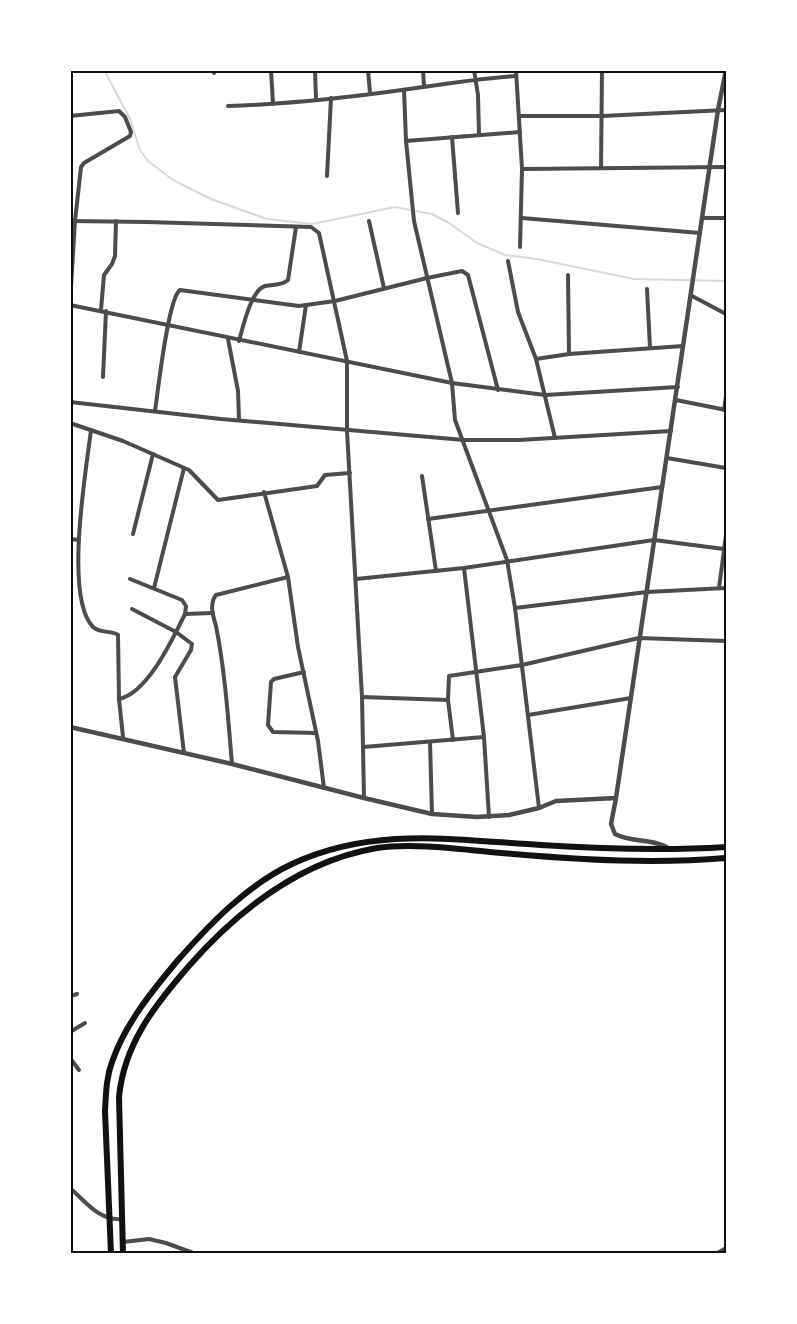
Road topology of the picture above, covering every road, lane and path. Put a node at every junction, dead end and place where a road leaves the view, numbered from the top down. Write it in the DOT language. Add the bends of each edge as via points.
graph roads {
  1 [pos="272,70"];
  2 [pos="315,70"];
  3 [pos="368,70"];
  4 [pos="423,70"];
  5 [pos="474,70"];
  6 [pos="602,70"];
  7 [pos="726,70"];
  8 [pos="516,73"];
  9 [pos="475,79"];
  10 [pos="424,86"];
  11 [pos="404,90"];
  12 [pos="370,93"];
  13 [pos="331,98"];
  14 [pos="316,99"];
  15 [pos="273,104"];
  16 [pos="228,106"];
  17 [pos="718,110"];
  18 [pos="726,110"];
  19 [pos="70,116"];
  20 [pos="519,116"];
  21 [pos="602,116"];
  22 [pos="520,132"];
  23 [pos="479,135"];
  24 [pos="452,137"];
  25 [pos="406,141"];
  26 [pos="711,167"];
  27 [pos="726,167"];
  28 [pos="601,168"];
  29 [pos="522,169"];
  30 [pos="327,176"];
  31 [pos="458,213"];
  32 [pos="522,218"];
  33 [pos="703,218"];
  34 [pos="726,218"];
  35 [pos="73,221"];
  36 [pos="116,221"];
  37 [pos="369,221"];
  38 [pos="296,227"];
  39 [pos="701,233"];
  40 [pos="520,247"];
  41 [pos="508,261"];
  42 [pos="568,275"];
  43 [pos="427,278"];
  44 [pos="384,288"];
  45 [pos="647,289"];
  46 [pos="692,296"];
  47 [pos="254,299"];
  48 [pos="336,301"];
  49 [pos="70,304"];
  50 [pos="306,305"];
  51 [pos="103,311"];
  52 [pos="726,314"];
  53 [pos="168,325"];
  54 [pos="228,339"];
  55 [pos="239,341"];
  56 [pos="684,346"];
  57 [pos="650,348"];
  58 [pos="298,352"];
  59 [pos="569,354"];
  60 [pos="536,359"];
  61 [pos="347,361"];
  62 [pos="103,377"];
  63 [pos="452,383"];
  64 [pos="678,387"];
  65 [pos="498,390"];
  66 [pos="545,395"];
  67 [pos="726,396"];
  68 [pos="676,400"];
  69 [pos="70,402"];
  70 [pos="725,410"];
  71 [pos="155,411"];
  72 [pos="239,420"];
  73 [pos="70,423"];
  74 [pos="91,430"];
  75 [pos="347,431"];
  76 [pos="672,431"];
  77 [pos="555,438"];
  78 [pos="464,440"];
  79 [pos="153,454"];
  80 [pos="667,458"];
  81 [pos="184,468"];
  82 [pos="726,468"];
  83 [pos="350,473"];
  84 [pos="422,476"];
  85 [pos="662,488"];
  86 [pos="264,492"];
  87 [pos="490,510"];
  88 [pos="428,519"];
  89 [pos="133,534"];
  90 [pos="726,536"];
  91 [pos="70,539"];
  92 [pos="79,540"];
  93 [pos="654,540"];
  94 [pos="724,549"];
  95 [pos="507,561"];
  96 [pos="464,568"];
  97 [pos="436,571"];
  98 [pos="288,577"];
  99 [pos="130,579"];
  100 [pos="356,579"];
  101 [pos="154,588"];
  102 [pos="719,588"];
  103 [pos="726,588"];
  104 [pos="646,592"];
  105 [pos="132,609"];
  106 [pos="515,609"];
  107 [pos="213,613"];
  108 [pos="185,614"];
  109 [pos="176,632"];
  110 [pos="639,638"];
  111 [pos="726,641"];
  112 [pos="522,664"];
  113 [pos="304,672"];
  114 [pos="476,672"];
  115 [pos="362,696"];
  116 [pos="631,698"];
  117 [pos="119,699"];
  118 [pos="448,700"];
  119 [pos="528,715"];
  120 [pos="70,727"];
  121 [pos="317,733"];
  122 [pos="484,737"];
  123 [pos="123,738"];
  124 [pos="453,740"];
  125 [pos="430,742"];
  126 [pos="363,747"];
  127 [pos="184,753"];
  128 [pos="232,764"];
  129 [pos="324,788"];
  130 [pos="364,798"];
  131 [pos="616,798"];
  132 [pos="539,808"];
  133 [pos="432,814"];
  134 [pos="489,816"];
  135 [pos="726,847"];
  136 [pos="672,851"];
  137 [pos="726,858"];
  138 [pos="76,994"];
  139 [pos="70,996"];
  140 [pos="85,1023"];
  141 [pos="70,1032"];
  142 [pos="70,1058"];
  143 [pos="79,1070"];
  144 [pos="70,1188"];
  145 [pos="122,1219"];
  146 [pos="110,1220"];
  147 [pos="123,1242"];
  148 [pos="726,1248"];
  149 [pos="111,1254"];
  150 [pos="123,1254"];
  151 [pos="196,1254"];
  152 [pos="716,1254"];
  1 -- 15 [label="street"];
  2 -- 14 [label="street"];
  3 -- 12 [label="street"];
  4 -- 10 [label="street"];
  5 -- 9 [label="street"];
  6 -- 21 [label="street"];
  7 -- 17 [label="street"];
  8 -- 9 [label="street"];
  8 -- 20 [label="street"];
  9 -- 10 [label="street"];
  9 -- 23 [label="street"];
  10 -- 11 [label="street"];
  11 -- 12 [label="street"];
  11 -- 25 [label="street"];
  12 -- 13 [label="street"];
  13 -- 14 [label="street"];
  13 -- 30 [label="street"];
  14 -- 15 [label="street"];
  15 -- 16 [label="street"];
  17 -- 18 [label="street"];
  17 -- 21 [label="street"];
  17 -- 26 [label="street"];
  19 -- 35 [label="street" via="119,111 131,132 84,163"];
  20 -- 21 [label="street"];
  20 -- 22 [label="street"];
  21 -- 28 [label="street"];
  22 -- 23 [label="street"];
  22 -- 29 [label="street"];
  23 -- 24 [label="street"];
  24 -- 25 [label="street"];
  24 -- 31 [label="street"];
  25 -- 43 [label="street" via="411,202"];
  26 -- 27 [label="street"];
  26 -- 28 [label="street"];
  26 -- 33 [label="street"];
  28 -- 29 [label="street"];
  29 -- 32 [label="street"];
  32 -- 39 [label="street"];
  32 -- 40 [label="street"];
  33 -- 34 [label="street"];
  33 -- 39 [label="street"];
  35 -- 36 [label="street"];
  35 -- 49 [label="street"];
  36 -- 38 [label="street"];
  36 -- 51 [label="street" via="114,261 104,275"];
  37 -- 44 [label="street"];
  38 -- 47 [label="street" via="288,280 262,288"];
  38 -- 48 [label="street" via="314,228 319,233"];
  39 -- 46 [label="street"];
  41 -- 60 [label="street" via="518,312"];
  42 -- 59 [label="street"];
  43 -- 44 [label="street"];
  43 -- 63 [label="street"];
  43 -- 65 [label="street" via="462,271 468,275"];
  44 -- 48 [label="street"];
  45 -- 57 [label="street"];
  46 -- 52 [label="street"];
  46 -- 56 [label="street"];
  47 -- 50 [label="street"];
  47 -- 53 [label="street" via="180,290 175,294"];
  47 -- 55 [label="street"];
  48 -- 50 [label="street"];
  48 -- 61 [label="street"];
  49 -- 51 [label="street"];
  50 -- 58 [label="street"];
  51 -- 53 [label="street"];
  51 -- 62 [label="street"];
  53 -- 54 [label="street"];
  53 -- 71 [label="street"];
  54 -- 55 [label="street"];
  54 -- 72 [label="street"];
  55 -- 58 [label="street"];
  56 -- 57 [label="street"];
  56 -- 64 [label="street"];
  57 -- 59 [label="street"];
  58 -- 61 [label="street"];
  59 -- 60 [label="street"];
  60 -- 66 [label="street"];
  61 -- 63 [label="street"];
  61 -- 75 [label="street"];
  63 -- 65 [label="street"];
  63 -- 78 [label="street" via="455,420"];
  64 -- 66 [label="street"];
  64 -- 68 [label="street"];
  65 -- 66 [label="street"];
  66 -- 77 [label="street"];
  67 -- 70 [label="street"];
  68 -- 70 [label="street"];
  68 -- 76 [label="street"];
  69 -- 71 [label="street"];
  71 -- 72 [label="street"];
  72 -- 75 [label="street"];
  73 -- 74 [label="street"];
  74 -- 79 [label="street"];
  74 -- 92 [label="street"];
  75 -- 78 [label="street"];
  75 -- 83 [label="street"];
  76 -- 77 [label="street"];
  76 -- 80 [label="street"];
  77 -- 78 [label="street"];
  78 -- 87 [label="street"];
  79 -- 81 [label="street"];
  79 -- 89 [label="street"];
  80 -- 82 [label="street"];
  80 -- 85 [label="street"];
  81 -- 86 [label="street" via="218,500"];
  81 -- 101 [label="street"];
  83 -- 86 [label="street" via="325,475 317,486"];
  83 -- 100 [label="street"];
  84 -- 88 [label="street"];
  85 -- 87 [label="street"];
  85 -- 93 [label="street"];
  86 -- 98 [label="street"];
  87 -- 88 [label="street"];
  87 -- 95 [label="street"];
  88 -- 97 [label="street"];
  90 -- 94 [label="street"];
  91 -- 92 [label="street"];
  92 -- 117 [label="street" via="80,598 85,614 99,631 118,635"];
  93 -- 94 [label="street"];
  93 -- 95 [label="street"];
  93 -- 104 [label="street"];
  94 -- 102 [label="street"];
  95 -- 96 [label="street"];
  95 -- 106 [label="street"];
  96 -- 97 [label="street"];
  96 -- 114 [label="street"];
  97 -- 100 [label="street"];
  98 -- 107 [label="street" via="216,595"];
  98 -- 113 [label="street"];
  99 -- 101 [label="street"];
  100 -- 115 [label="street"];
  101 -- 108 [label="street" via="185,603"];
  102 -- 103 [label="street"];
  102 -- 104 [label="street"];
  104 -- 106 [label="street"];
  104 -- 110 [label="street"];
  105 -- 109 [label="street"];
  106 -- 112 [label="street"];
  107 -- 108 [label="street"];
  107 -- 128 [label="street" via="223,665"];
  108 -- 109 [label="street"];
  109 -- 117 [label="street" via="139,688"];
  109 -- 127 [label="street" via="193,646 175,677"];
  110 -- 111 [label="street"];
  110 -- 112 [label="street"];
  110 -- 116 [label="street"];
  112 -- 114 [label="street"];
  112 -- 119 [label="street"];
  113 -- 121 [label="street"];
  113 -- 121 [label="street" via="271,681 268,728 273,732"];
  114 -- 118 [label="street" via="449,676"];
  114 -- 122 [label="street"];
  115 -- 118 [label="street"];
  115 -- 126 [label="street"];
  116 -- 119 [label="street"];
  116 -- 131 [label="street"];
  117 -- 123 [label="street"];
  118 -- 124 [label="street"];
  119 -- 132 [label="street"];
  120 -- 123 [label="street"];
  121 -- 129 [label="street"];
  122 -- 124 [label="street"];
  122 -- 134 [label="street"];
  123 -- 127 [label="street"];
  124 -- 125 [label="street"];
  125 -- 126 [label="street"];
  125 -- 133 [label="street"];
  126 -- 130 [label="street"];
  127 -- 128 [label="street"];
  128 -- 129 [label="street"];
  129 -- 130 [label="street"];
  130 -- 133 [label="street"];
  131 -- 132 [label="street" via="556,801"];
  131 -- 136 [label="street" via="611,824 615,834 656,842"];
  132 -- 134 [label="street"];
  133 -- 134 [label="street"];
  135 -- 136 [label="main road"];
  136 -- 146 [label="main road" via="376,839 325,851 268,877 194,943 147,999 122,1040 106,1089"];
  137 -- 145 [label="main road" via="617,862 378,848 311,868 274,889 202,951 168,990 136,1037 123,1068 119,1097"];
  138 -- 139 [label="street"];
  140 -- 141 [label="street"];
  142 -- 143 [label="street"];
  144 -- 146 [label="street"];
  145 -- 146 [label="street"];
  145 -- 147 [label="main road"];
  146 -- 149 [label="main road"];
  147 -- 150 [label="main road"];
  147 -- 151 [label="street" via="148,1239"];
  148 -- 152 [label="street"];
}
